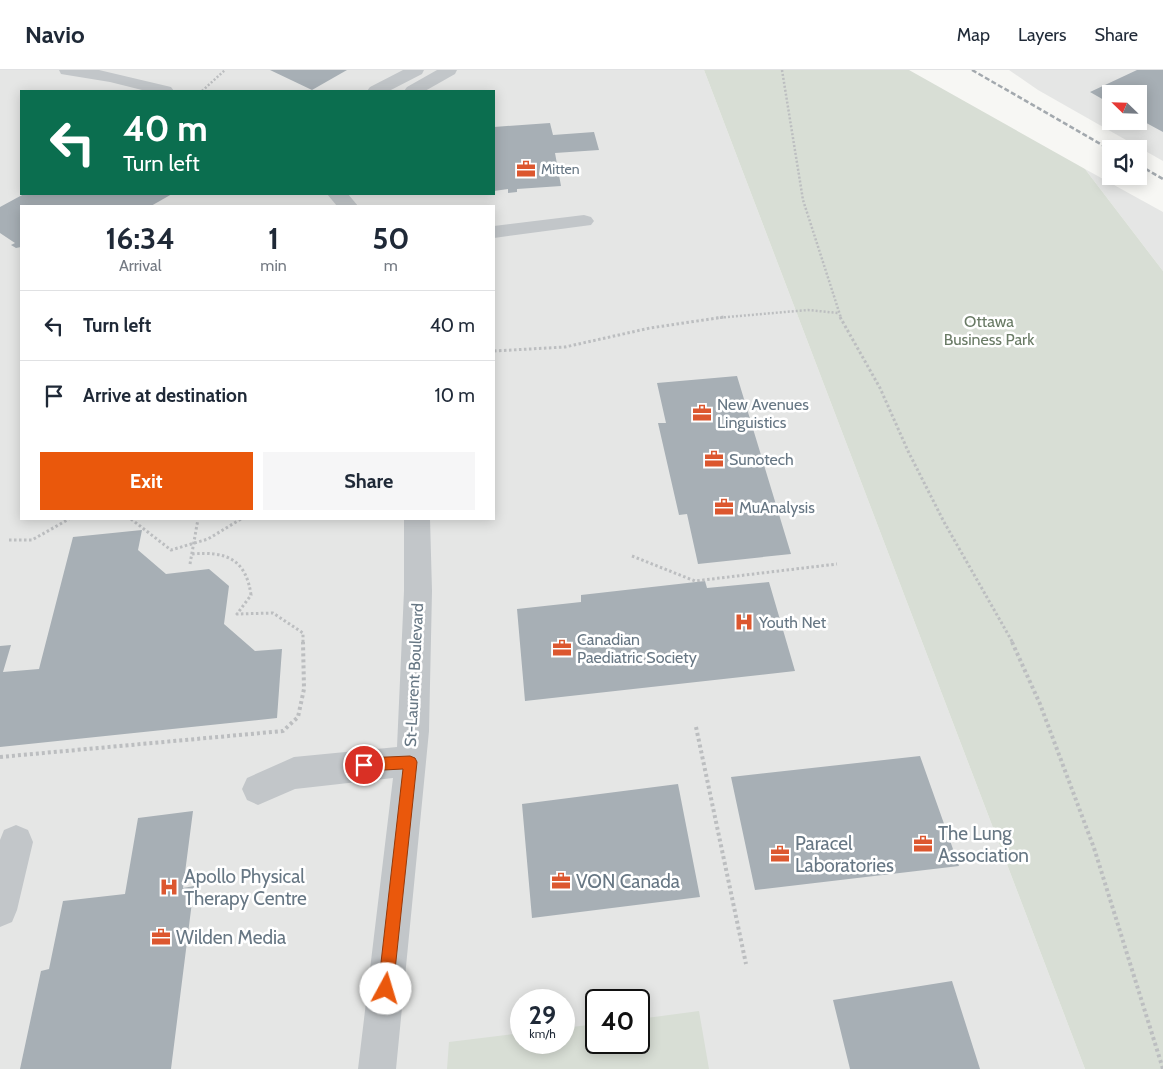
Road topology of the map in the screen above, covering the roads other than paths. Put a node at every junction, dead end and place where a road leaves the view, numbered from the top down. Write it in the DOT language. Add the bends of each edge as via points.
graph roads {
  1 [pos="67,70"];
  2 [pos="416,70"];
  3 [pos="449,70"];
  4 [pos="164,90"];
  5 [pos="378,90"];
  6 [pos="415,90"];
  7 [pos="339,195"];
  8 [pos="347,205"];
  9 [pos="584,221"];
  10 [pos="495,232"];
  11 [pos="416,520"];
  12 [pos="410,762"];
  13 [pos="258,789"];
  14 [pos="16,842"];
  15 [pos="0,910"];
  16 [pos="377,1069"];
  1 -- 4 [label="street" via="152,81"];
  2 -- 5 [label="street"];
  3 -- 6 [label="street"];
  7 -- 8 [label="street"];
  9 -- 10 [label="street"];
  11 -- 12 [label="street, St-Laurent Boulevard" via="418,591 414,731"];
  12 -- 13 [label="street" via="294,772"];
  12 -- 16 [label="street, St-Laurent Boulevard"];
  14 -- 15 [label="street"];
}
